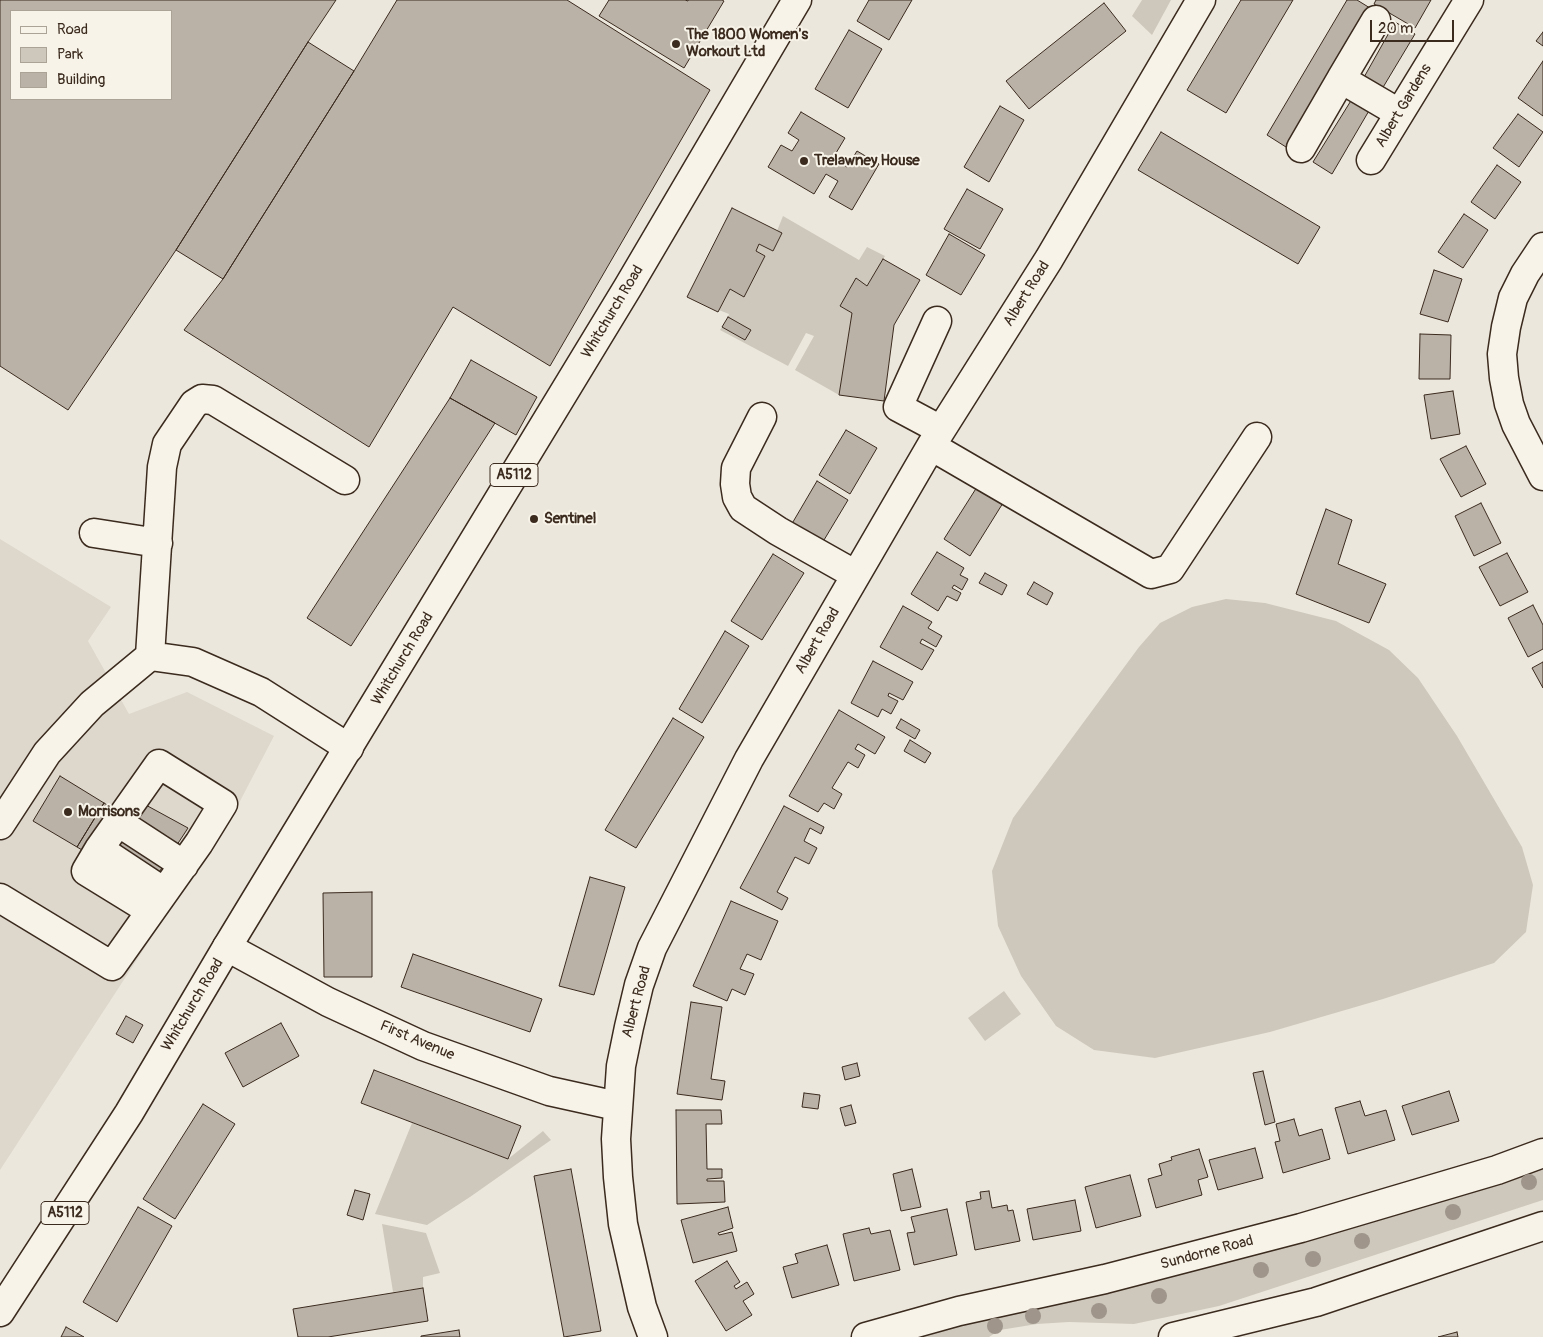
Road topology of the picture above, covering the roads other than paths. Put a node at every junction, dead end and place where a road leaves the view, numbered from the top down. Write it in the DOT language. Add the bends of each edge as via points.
graph roads {
  1 [pos="797,0"];
  2 [pos="1201,0"];
  3 [pos="1469,0"];
  4 [pos="1376,20"];
  5 [pos="1341,79"];
  6 [pos="1399,113"];
  7 [pos="1301,148"];
  8 [pos="1371,160"];
  9 [pos="1543,247"];
  10 [pos="937,321"];
  11 [pos="762,417"];
  12 [pos="1256,437"];
  13 [pos="936,438"];
  14 [pos="1543,476"];
  15 [pos="345,480"];
  16 [pos="94,533"];
  17 [pos="158,543"];
  18 [pos="856,575"];
  19 [pos="150,656"];
  20 [pos="349,748"];
  21 [pos="118,822"];
  22 [pos="0,825"];
  23 [pos="184,864"];
  24 [pos="0,898"];
  25 [pos="158,901"];
  26 [pos="227,947"];
  27 [pos="618,1106"];
  28 [pos="1543,1153"];
  29 [pos="1543,1226"];
  30 [pos="0,1312"];
  31 [pos="653,1337"];
  32 [pos="866,1337"];
  33 [pos="1173,1337"];
  1 -- 20 [label="street, Whitchurch Road / A5112"];
  2 -- 13 [label="street, Albert Road" via="1049,258"];
  3 -- 6 [label="street, Albert Gardens"];
  4 -- 5 [label="street"];
  5 -- 6 [label="street"];
  5 -- 7 [label="street"];
  6 -- 8 [label="street, Albert Gardens"];
  9 -- 14 [label="street" via="1524,274 1513,298 1502,354 1504,378 1516,424"];
  10 -- 13 [label="street" via="898,407"];
  11 -- 18 [label="street" via="736,468 737,497 743,508"];
  12 -- 13 [label="street" via="1170,569 1150,574"];
  13 -- 18 [label="street, Albert Road"];
  15 -- 17 [label="street" via="214,400 202,399 194,404 167,444 162,467"];
  16 -- 17 [label="street"];
  17 -- 19 [label="street"];
  18 -- 27 [label="street, Albert Road" via="749,759 652,948 629,1027"];
  19 -- 20 [label="street" via="192,662 261,692"];
  19 -- 22 [label="street" via="92,704 47,754"];
  20 -- 26 [label="street, Whitchurch Road / A5112"];
  21 -- 23 [label="street"];
  21 -- 23 [label="street" via="159,764 223,804"];
  21 -- 25 [label="street" via="99,849"];
  23 -- 25 [label="street"];
  24 -- 25 [label="street" via="112,966"];
  26 -- 27 [label="street, First Avenue" via="328,1002 422,1046 549,1091"];
  26 -- 30 [label="street, Whitchurch Road / A5112" via="129,1113"];
  27 -- 31 [label="street, Albert Road" via="616,1139 622,1224 642,1307"];
  28 -- 32 [label="street, Sundorne Road" via="1497,1170 1301,1228 1105,1279 959,1311"];
  29 -- 33 [label="street" via="1316,1302"];
}
